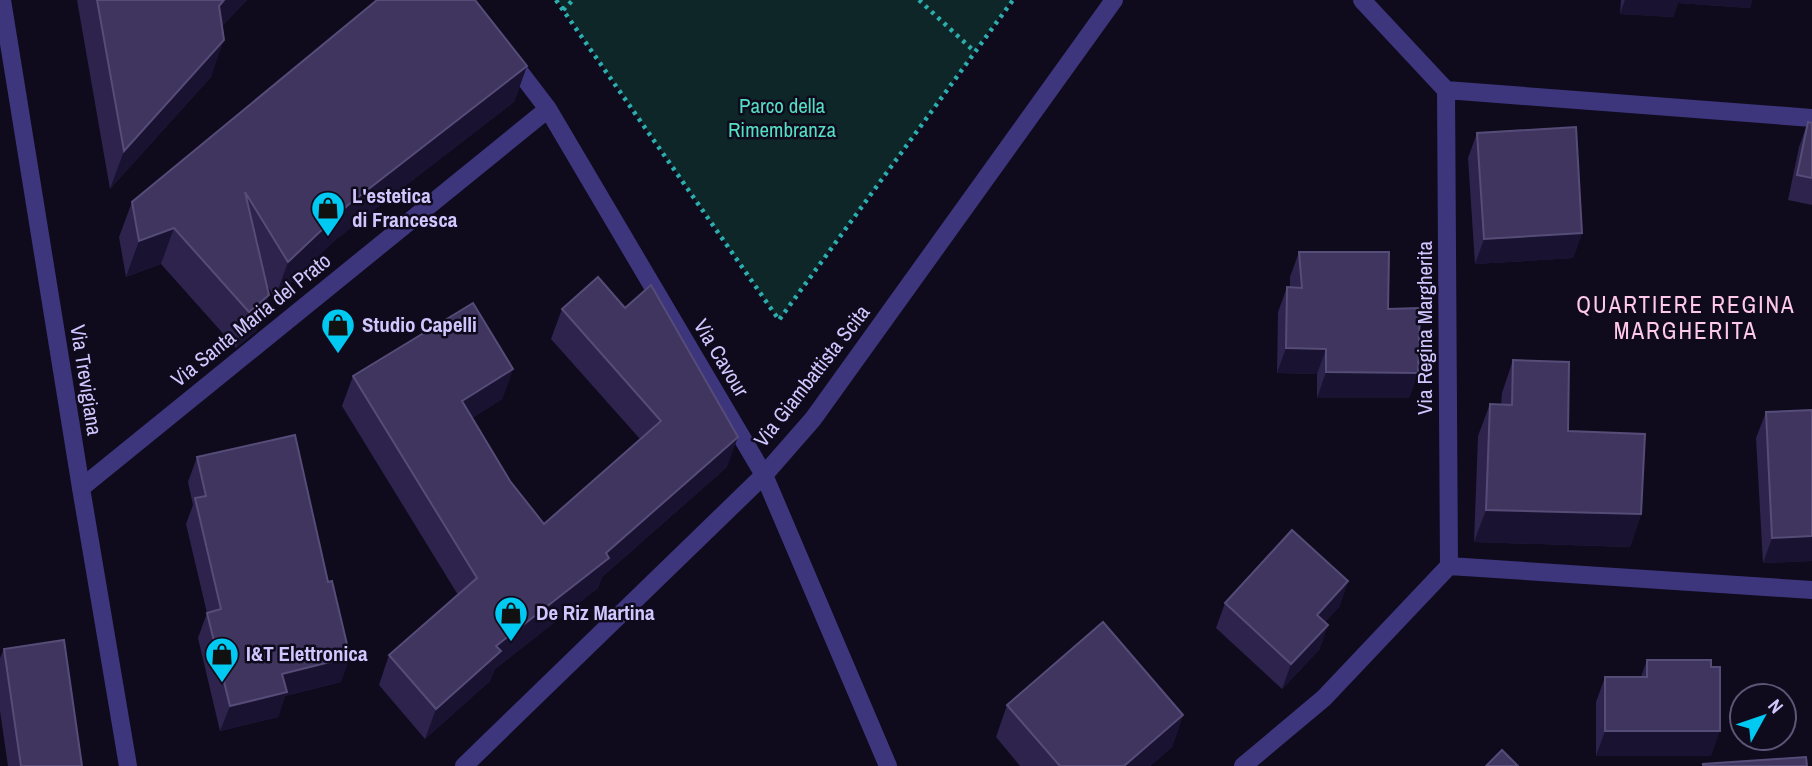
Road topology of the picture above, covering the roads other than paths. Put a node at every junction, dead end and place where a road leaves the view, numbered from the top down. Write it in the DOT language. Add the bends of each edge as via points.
graph roads {
  1 [pos="2,0"];
  2 [pos="1114,0"];
  3 [pos="1362,0"];
  4 [pos="498,43"];
  5 [pos="1446,90"];
  6 [pos="548,109"];
  7 [pos="1812,118"];
  8 [pos="764,475"];
  9 [pos="81,488"];
  10 [pos="1449,566"];
  11 [pos="1812,590"];
  12 [pos="128,766"];
  13 [pos="464,766"];
  14 [pos="888,766"];
  15 [pos="1243,766"];
  1 -- 9 [label="street, Via Trevigiana"];
  2 -- 8 [label="street, Via Giambattista Scita" via="813,419"];
  3 -- 5 [label="street"];
  4 -- 6 [label="street, Via Cavour"];
  5 -- 7 [label="street"];
  5 -- 10 [label="street, Via Regina Margherita"];
  6 -- 8 [label="street, Via Cavour"];
  6 -- 9 [label="street, Via Santa Maria del Prato"];
  8 -- 13 [label="street, Via Giambattista Scita"];
  8 -- 14 [label="street, Via Cavour"];
  9 -- 12 [label="street, Via Trevigiana"];
  10 -- 11 [label="street"];
  10 -- 15 [label="street" via="1324,698"];
}
